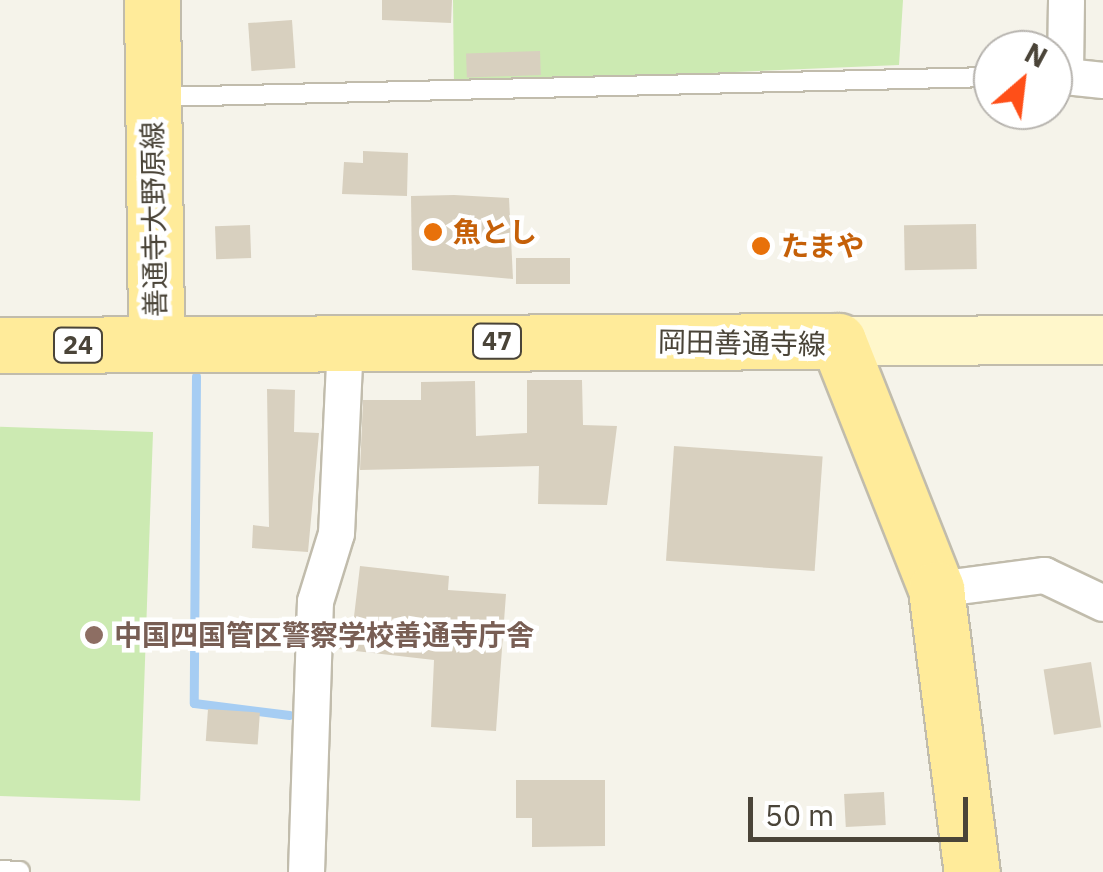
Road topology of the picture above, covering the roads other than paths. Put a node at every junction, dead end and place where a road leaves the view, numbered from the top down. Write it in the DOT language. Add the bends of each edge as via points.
graph roads {
  1 [pos="152,0"];
  2 [pos="1066,0"];
  3 [pos="1063,30"];
  4 [pos="973,77"];
  5 [pos="1073,77"];
  6 [pos="1103,80"];
  7 [pos="153,97"];
  8 [pos="344,339"];
  9 [pos="1103,340"];
  10 [pos="156,342"];
  11 [pos="838,342"];
  12 [pos="0,345"];
  13 [pos="936,589"];
  14 [pos="1103,603"];
  15 [pos="0,870"];
  16 [pos="20,871"];
  17 [pos="306,872"];
  18 [pos="972,872"];
  1 -- 7 [label="main road, 善通寺大野原線"];
  2 -- 3 [label="street"];
  4 -- 7 [label="lane"];
  5 -- 6 [label="street"];
  7 -- 10 [label="main road, 善通寺大野原線"];
  8 -- 10 [label="main road, 岡田善通寺線 / 47"];
  8 -- 11 [label="main road, 岡田善通寺線 / 47"];
  8 -- 17 [label="street" via="336,533 314,602"];
  9 -- 11 [label="street"];
  10 -- 12 [label="main road, 善通寺大野原線 / 24"];
  11 -- 13 [label="main road, 岡田善通寺線"];
  13 -- 14 [label="street" via="1044,574"];
  13 -- 18 [label="main road, 岡田善通寺線"];
  15 -- 16 [label="lane"];
}
